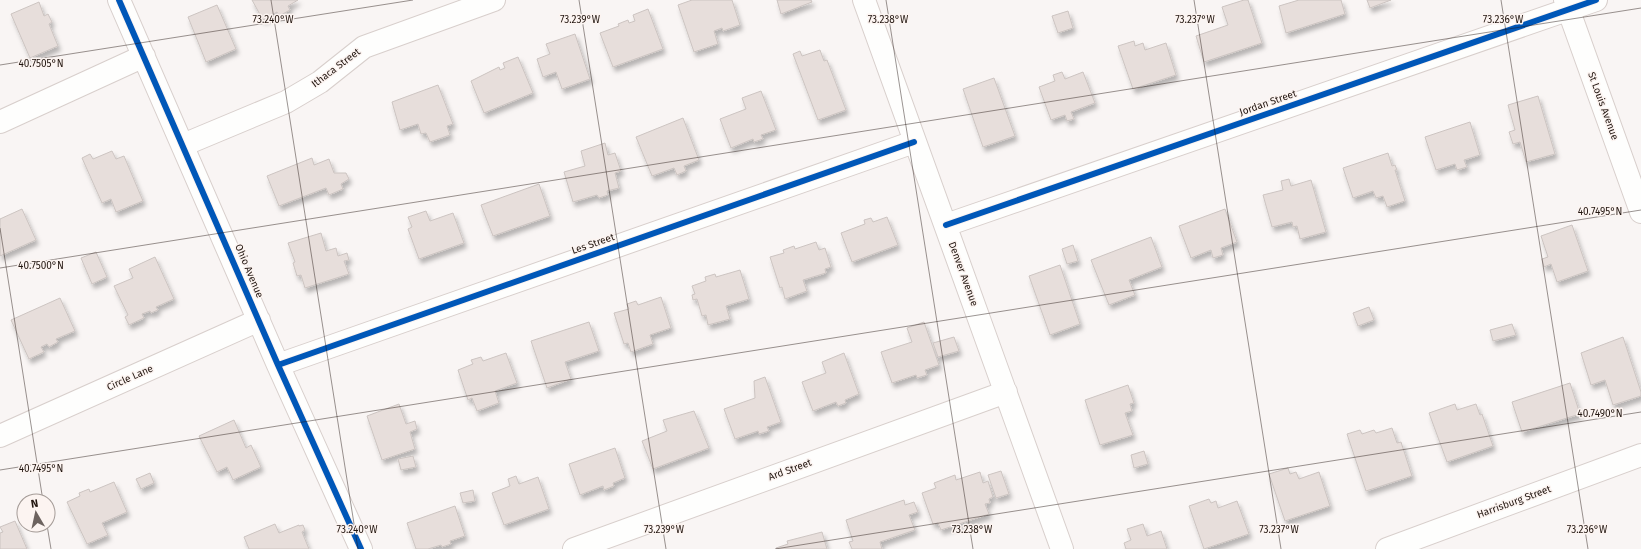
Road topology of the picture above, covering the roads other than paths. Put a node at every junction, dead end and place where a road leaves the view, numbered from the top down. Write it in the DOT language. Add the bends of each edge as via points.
graph roads {
  1 [pos="119,0"];
  2 [pos="494,0"];
  3 [pos="864,0"];
  4 [pos="1596,0"];
  5 [pos="1567,5"];
  6 [pos="144,56"];
  7 [pos="0,122"];
  8 [pos="914,142"];
  9 [pos="184,146"];
  10 [pos="1641,212"];
  11 [pos="946,225"];
  12 [pos="259,320"];
  13 [pos="278,365"];
  14 [pos="1006,392"];
  15 [pos="0,436"];
  16 [pos="1641,455"];
  17 [pos="361,549"];
  18 [pos="574,549"];
  19 [pos="1062,549"];
  20 [pos="1387,549"];
  1 -- 6 [label="street, Ohio Avenue"];
  2 -- 9 [label="street, Ithaca Street" via="364,46 320,82 286,102"];
  3 -- 8 [label="street, Denver Avenue"];
  4 -- 5 [label="street, Jordan Street"];
  5 -- 10 [label="street, St Louis Avenue"];
  5 -- 11 [label="street, Jordan Street"];
  6 -- 7 [label="street"];
  6 -- 9 [label="street, Ohio Avenue"];
  8 -- 11 [label="street, Denver Avenue"];
  8 -- 13 [label="street, Les Street"];
  9 -- 12 [label="street, Ohio Avenue"];
  11 -- 14 [label="street, Denver Avenue"];
  12 -- 13 [label="street, Ohio Avenue"];
  12 -- 15 [label="street, Circle Lane"];
  13 -- 17 [label="street, Ohio Avenue"];
  14 -- 18 [label="street, Ard Street"];
  14 -- 19 [label="street, Denver Avenue"];
  16 -- 20 [label="street, Harrisburg Street"];
}
